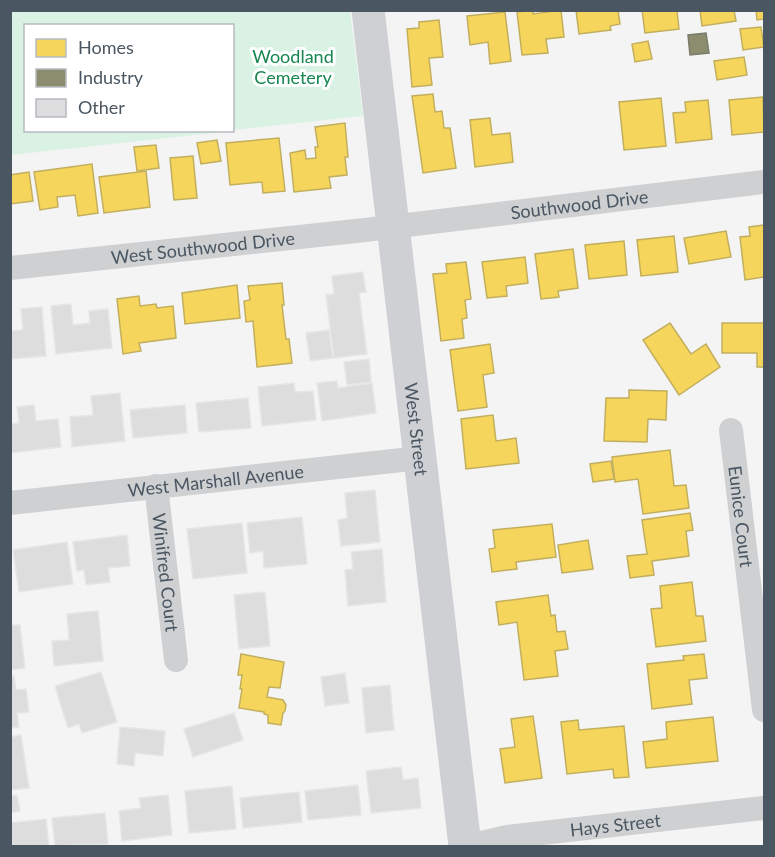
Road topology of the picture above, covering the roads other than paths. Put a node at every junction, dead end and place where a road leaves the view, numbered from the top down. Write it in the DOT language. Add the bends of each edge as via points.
graph roads {
  1 [pos="368,10"];
  2 [pos="765,182"];
  3 [pos="393,226"];
  4 [pos="10,268"];
  5 [pos="731,430"];
  6 [pos="420,458"];
  7 [pos="156,486"];
  8 [pos="10,502"];
  9 [pos="176,660"];
  10 [pos="765,710"];
  11 [pos="765,808"];
  12 [pos="467,846"];
  1 -- 3 [label="main road, West Street"];
  2 -- 3 [label="street, Southwood Drive"];
  3 -- 4 [label="street, West Southwood Drive"];
  3 -- 6 [label="main road, West Street"];
  5 -- 10 [label="street, Eunice Court"];
  6 -- 7 [label="street, West Marshall Avenue"];
  6 -- 12 [label="main road, West Street"];
  7 -- 8 [label="street, West Marshall Avenue"];
  7 -- 9 [label="street, Winifred Court"];
  11 -- 12 [label="street, Hays Street" via="507,837"];
}
